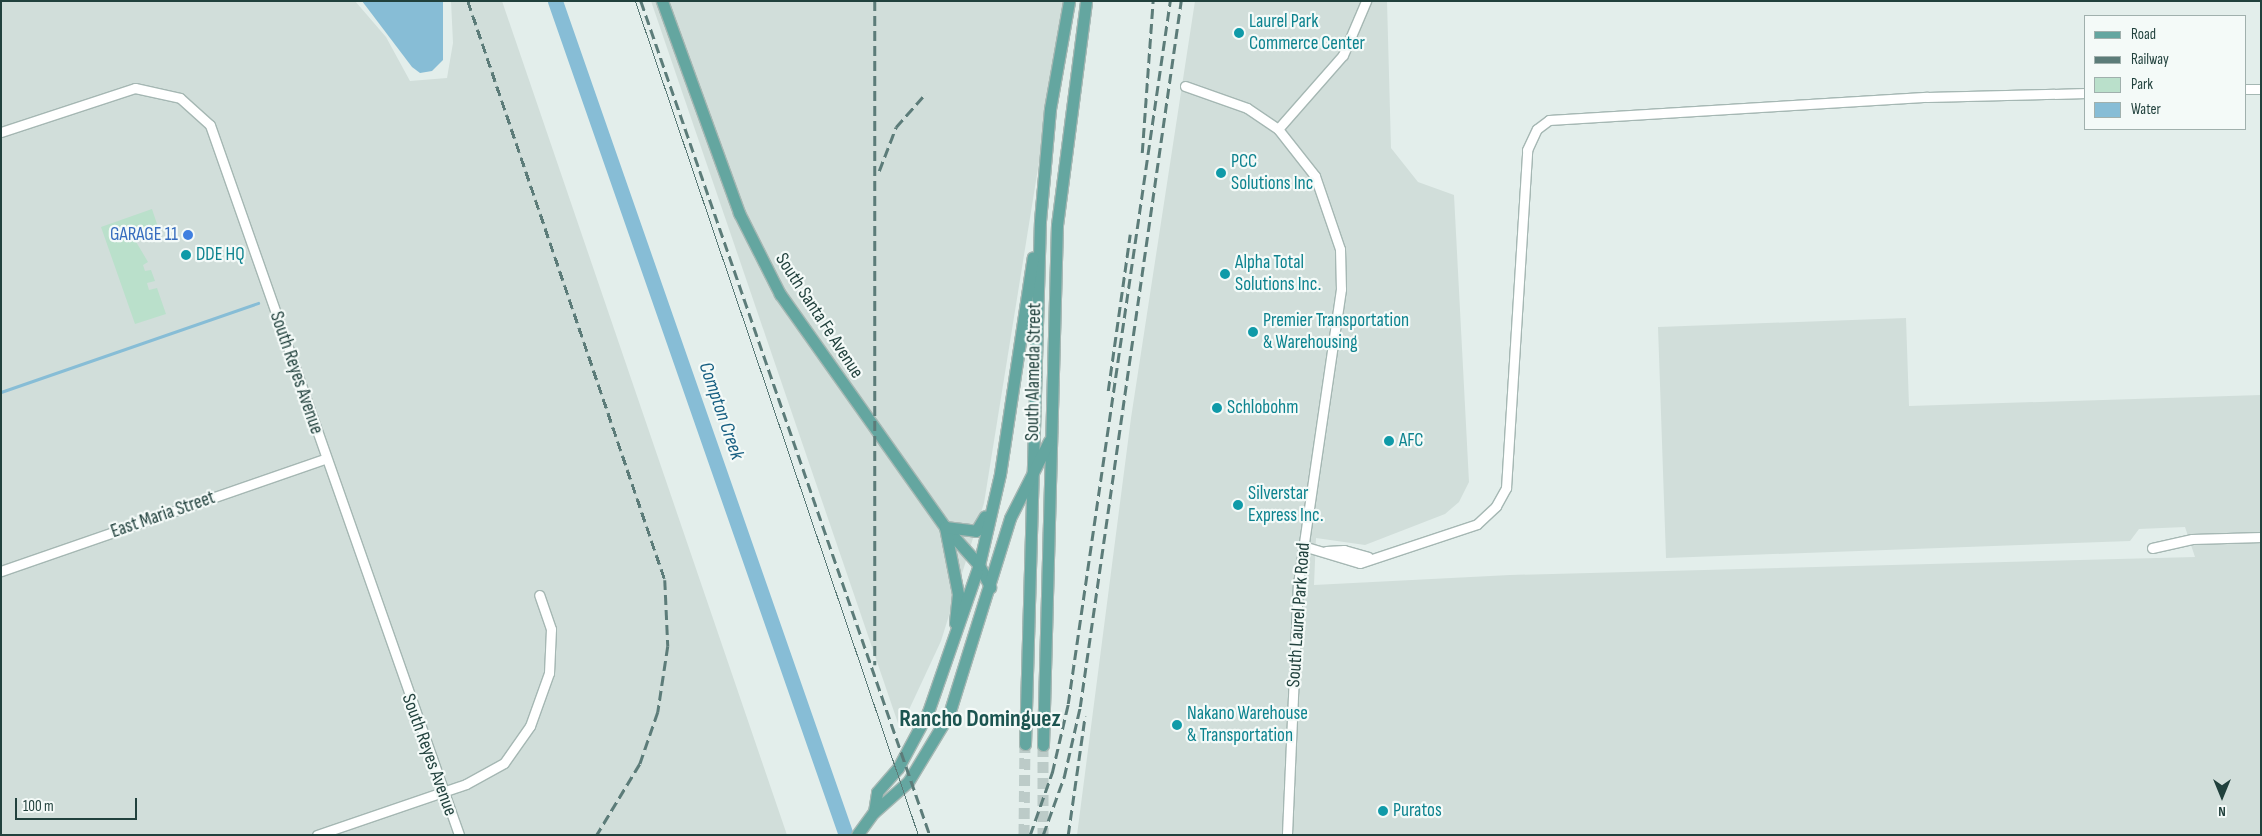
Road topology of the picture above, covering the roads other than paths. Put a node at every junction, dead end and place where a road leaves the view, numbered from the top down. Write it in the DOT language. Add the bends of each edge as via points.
graph roads {
  1 [pos="662,1"];
  2 [pos="1069,1"];
  3 [pos="1086,1"];
  4 [pos="1366,1"];
  5 [pos="1185,86"];
  6 [pos="2261,88"];
  7 [pos="2247,89"];
  8 [pos="2084,93"];
  9 [pos="1278,130"];
  10 [pos="1,132"];
  11 [pos="1040,221"];
  12 [pos="1050,439"];
  13 [pos="325,459"];
  14 [pos="1031,470"];
  15 [pos="1000,474"];
  16 [pos="945,527"];
  17 [pos="2261,537"];
  18 [pos="1303,546"];
  19 [pos="2152,548"];
  20 [pos="979,565"];
  21 [pos="1,571"];
  22 [pos="990,587"];
  23 [pos="539,595"];
  24 [pos="954,649"];
  25 [pos="928,712"];
  26 [pos="946,720"];
  27 [pos="1025,744"];
  28 [pos="1043,745"];
  29 [pos="441,792"];
  30 [pos="874,812"];
  31 [pos="317,835"];
  32 [pos="459,835"];
  33 [pos="857,835"];
  34 [pos="1287,835"];
  1 -- 16 [label="main road, South Santa Fe Avenue" via="739,213 759,257 805,333"];
  2 -- 11 [label="main road, South Alameda Street" via="1050,109"];
  3 -- 12 [label="main road, South Alameda Street" via="1057,225"];
  4 -- 9 [label="street" via="1343,55"];
  5 -- 9 [label="street, South Laurel Park Road" via="1247,108"];
  6 -- 7 [label="street"];
  8 -- 18 [label="street" via="1927,97 1550,120 1537,129 1527,150 1506,488 1496,506 1477,524 1368,557 1344,550 1326,552"];
  9 -- 18 [label="street, South Laurel Park Road" via="1315,176 1340,249 1341,289"];
  10 -- 13 [label="street, South Reyes Avenue" via="136,88 171,93 202,116 216,137"];
  11 -- 14 [label="main road, South Alameda Street"];
  11 -- 15 [label="main road"];
  12 -- 14 [label="main road"];
  12 -- 28 [label="main road, South Alameda Street"];
  13 -- 21 [label="street, East Maria Street"];
  13 -- 29 [label="street, South Reyes Avenue"];
  14 -- 22 [label="main road" via="1010,518"];
  14 -- 27 [label="main road, South Alameda Street"];
  15 -- 16 [label="main road" via="980,527 970,532"];
  15 -- 20 [label="main road"];
  16 -- 20 [label="main road, South Santa Fe Avenue"];
  16 -- 24 [label="main road" via="958,594"];
  17 -- 19 [label="street" via="2192,539"];
  18 -- 34 [label="street, South Laurel Park Road"];
  20 -- 22 [label="main road, South Santa Fe Avenue"];
  20 -- 24 [label="main road"];
  22 -- 26 [label="main road"];
  23 -- 29 [label="street" via="551,629 551,658 530,726 494,770"];
  24 -- 25 [label="main road"];
  25 -- 26 [label="main road"];
  25 -- 30 [label="main road" via="898,768 877,792"];
  26 -- 30 [label="main road" via="908,782"];
  29 -- 31 [label="street"];
  29 -- 32 [label="street, South Reyes Avenue"];
  30 -- 33 [label="main road"];
}
